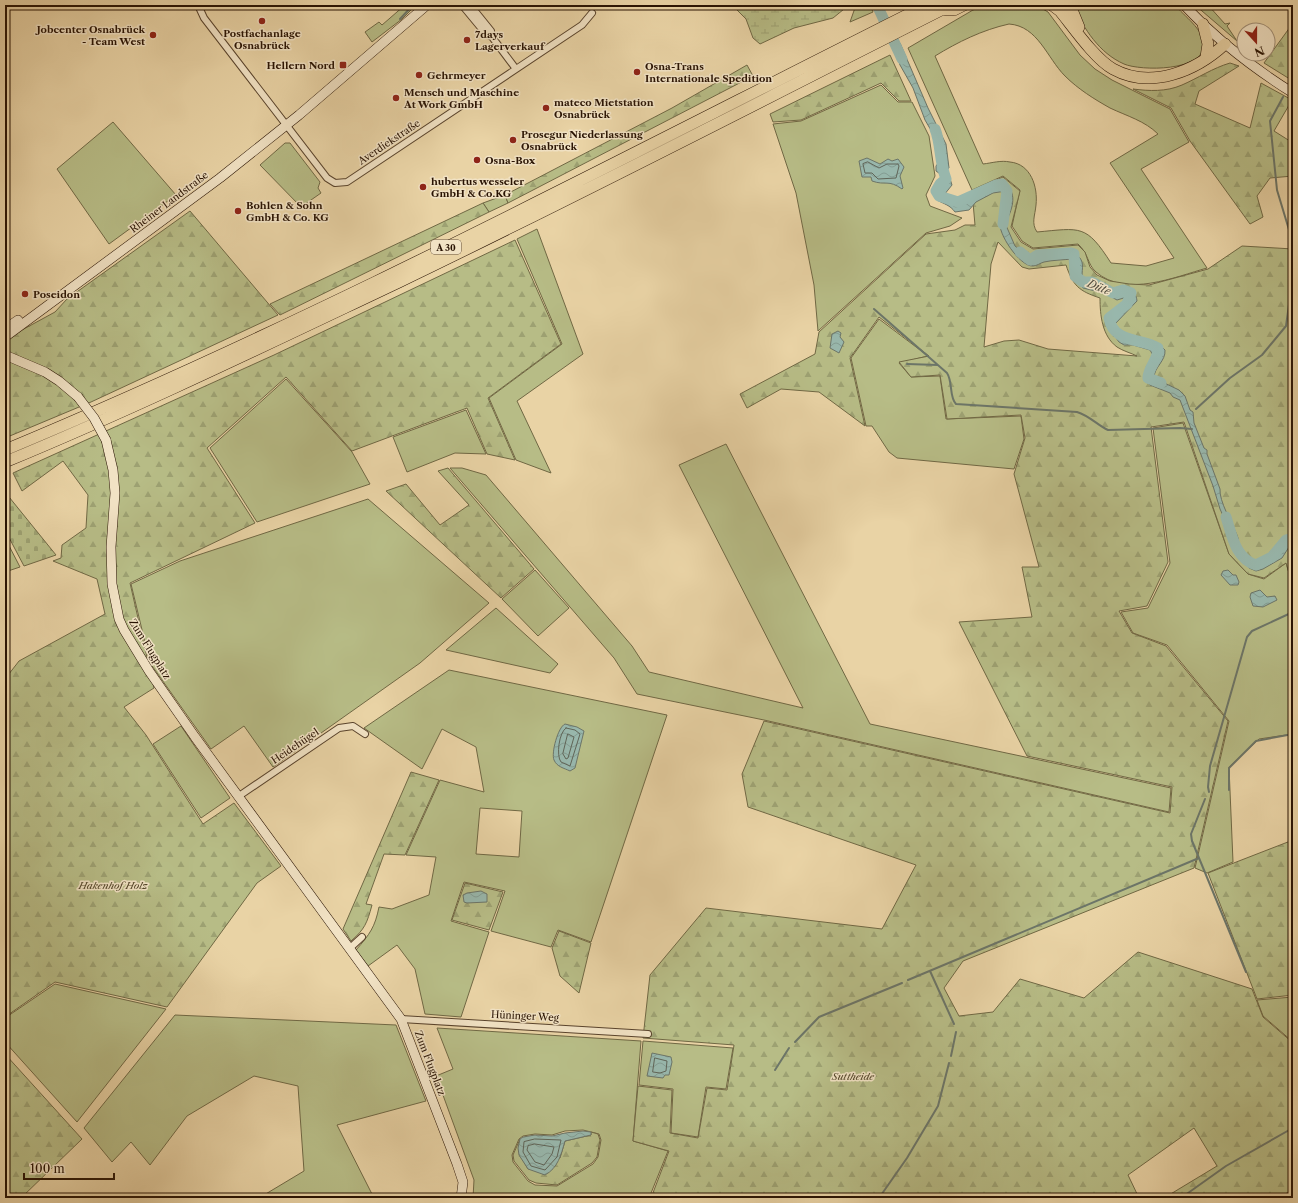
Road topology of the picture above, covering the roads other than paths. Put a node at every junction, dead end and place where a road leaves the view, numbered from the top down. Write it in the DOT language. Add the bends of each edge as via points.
graph roads {
  1 [pos="198,5"];
  2 [pos="427,5"];
  3 [pos="462,5"];
  4 [pos="470,5"];
  5 [pos="927,5"];
  6 [pos="951,5"];
  7 [pos="964,5"];
  8 [pos="1052,5"];
  9 [pos="1070,5"];
  10 [pos="1184,5"];
  11 [pos="940,10"];
  12 [pos="592,13"];
  13 [pos="1203,24"];
  14 [pos="897,26"];
  15 [pos="882,33"];
  16 [pos="492,37"];
  17 [pos="1086,42"];
  18 [pos="1224,44"];
  19 [pos="1206,57"];
  20 [pos="516,69"];
  21 [pos="1293,93"];
  22 [pos="286,126"];
  23 [pos="62,293"];
  24 [pos="5,329"];
  25 [pos="5,337"];
  26 [pos="5,355"];
  27 [pos="5,450"];
  28 [pos="5,462"];
  29 [pos="364,734"];
  30 [pos="239,796"];
  31 [pos="362,937"];
  32 [pos="350,948"];
  33 [pos="401,1019"];
  34 [pos="648,1034"];
  35 [pos="461,1198"];
  1 -- 22 [label="street" via="204,18"];
  2 -- 22 [label="street, Rheiner Landstraße"];
  3 -- 16 [label="street" via="486,34"];
  4 -- 16 [label="street" via="491,31"];
  5 -- 14 [label="highway, A 30"];
  6 -- 11 [label="highway, A 30"];
  7 -- 11 [label="highway" via="954,10"];
  8 -- 17 [label="highway"];
  9 -- 17 [label="highway"];
  10 -- 13 [label="street"];
  11 -- 14 [label="highway, A 30"];
  12 -- 20 [label="street, Averdiekstraße" via="582,25"];
  13 -- 18 [label="street"];
  13 -- 19 [label="highway" via="1208,44"];
  14 -- 15 [label="highway, A 30"];
  15 -- 27 [label="highway, A 30" via="350,293 142,391"];
  15 -- 28 [label="highway, A 30" via="579,194 134,407"];
  16 -- 20 [label="street"];
  17 -- 19 [label="highway" via="1102,61 1113,69 1148,78 1178,74"];
  18 -- 19 [label="highway"];
  18 -- 21 [label="street"];
  20 -- 22 [label="street, Averdiekstraße" via="342,184 327,178"];
  22 -- 23 [label="street, Rheiner Landstraße" via="156,226"];
  23 -- 24 [label="street, Rheiner Landstraße"];
  23 -- 25 [label="street, Rheiner Landstraße" via="50,305"];
  26 -- 30 [label="street, Zum Flugplatz, bridge" via="45,372 59,381 78,397 106,440 115,493 112,584 119,619 149,670"];
  29 -- 30 [label="street, Heidehügel" via="353,726 339,728"];
  30 -- 32 [label="street, Zum Flugplatz"];
  31 -- 32 [label="street"];
  32 -- 33 [label="street, Zum Flugplatz"];
  33 -- 34 [label="street, Hüninger Weg"];
  33 -- 35 [label="street, Zum Flugplatz" via="457,1164 463,1182"];
}
